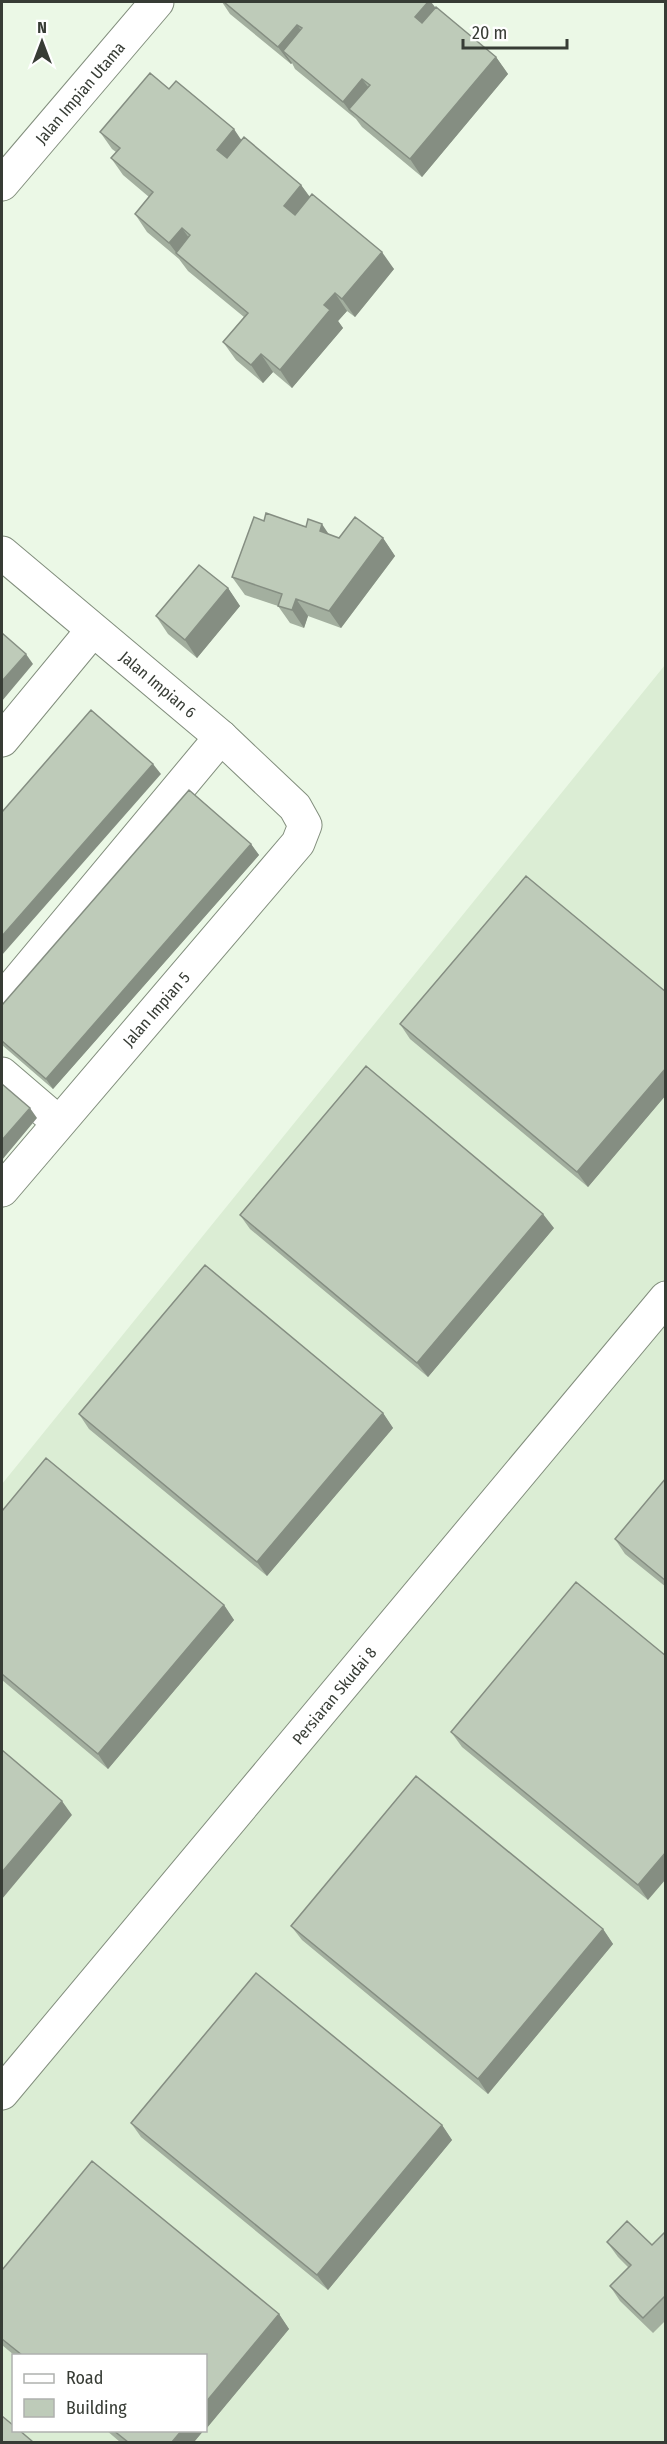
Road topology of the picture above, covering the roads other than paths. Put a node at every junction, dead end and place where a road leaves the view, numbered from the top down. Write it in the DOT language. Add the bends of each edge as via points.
graph roads {
  1 [pos="157,2"];
  2 [pos="2,184"];
  3 [pos="2,553"];
  4 [pos="92,631"];
  5 [pos="221,737"];
  6 [pos="2,740"];
  7 [pos="305,825"];
  8 [pos="2,1000"];
  9 [pos="2,1074"];
  10 [pos="58,1122"];
  11 [pos="2,1191"];
  12 [pos="666,1298"];
  13 [pos="2,2093"];
  1 -- 2 [label="street, Jalan Impian Utama"];
  3 -- 4 [label="street, Jalan Impian 6"];
  4 -- 5 [label="street, Jalan Impian 6"];
  4 -- 6 [label="street"];
  5 -- 7 [label="street, Jalan Impian 6" via="295,807"];
  5 -- 8 [label="street"];
  7 -- 10 [label="street, Jalan Impian 5" via="298,843"];
  9 -- 10 [label="street"];
  10 -- 11 [label="street, Jalan Impian 5"];
  12 -- 13 [label="street, Persiaran Skudai 8"];
}
